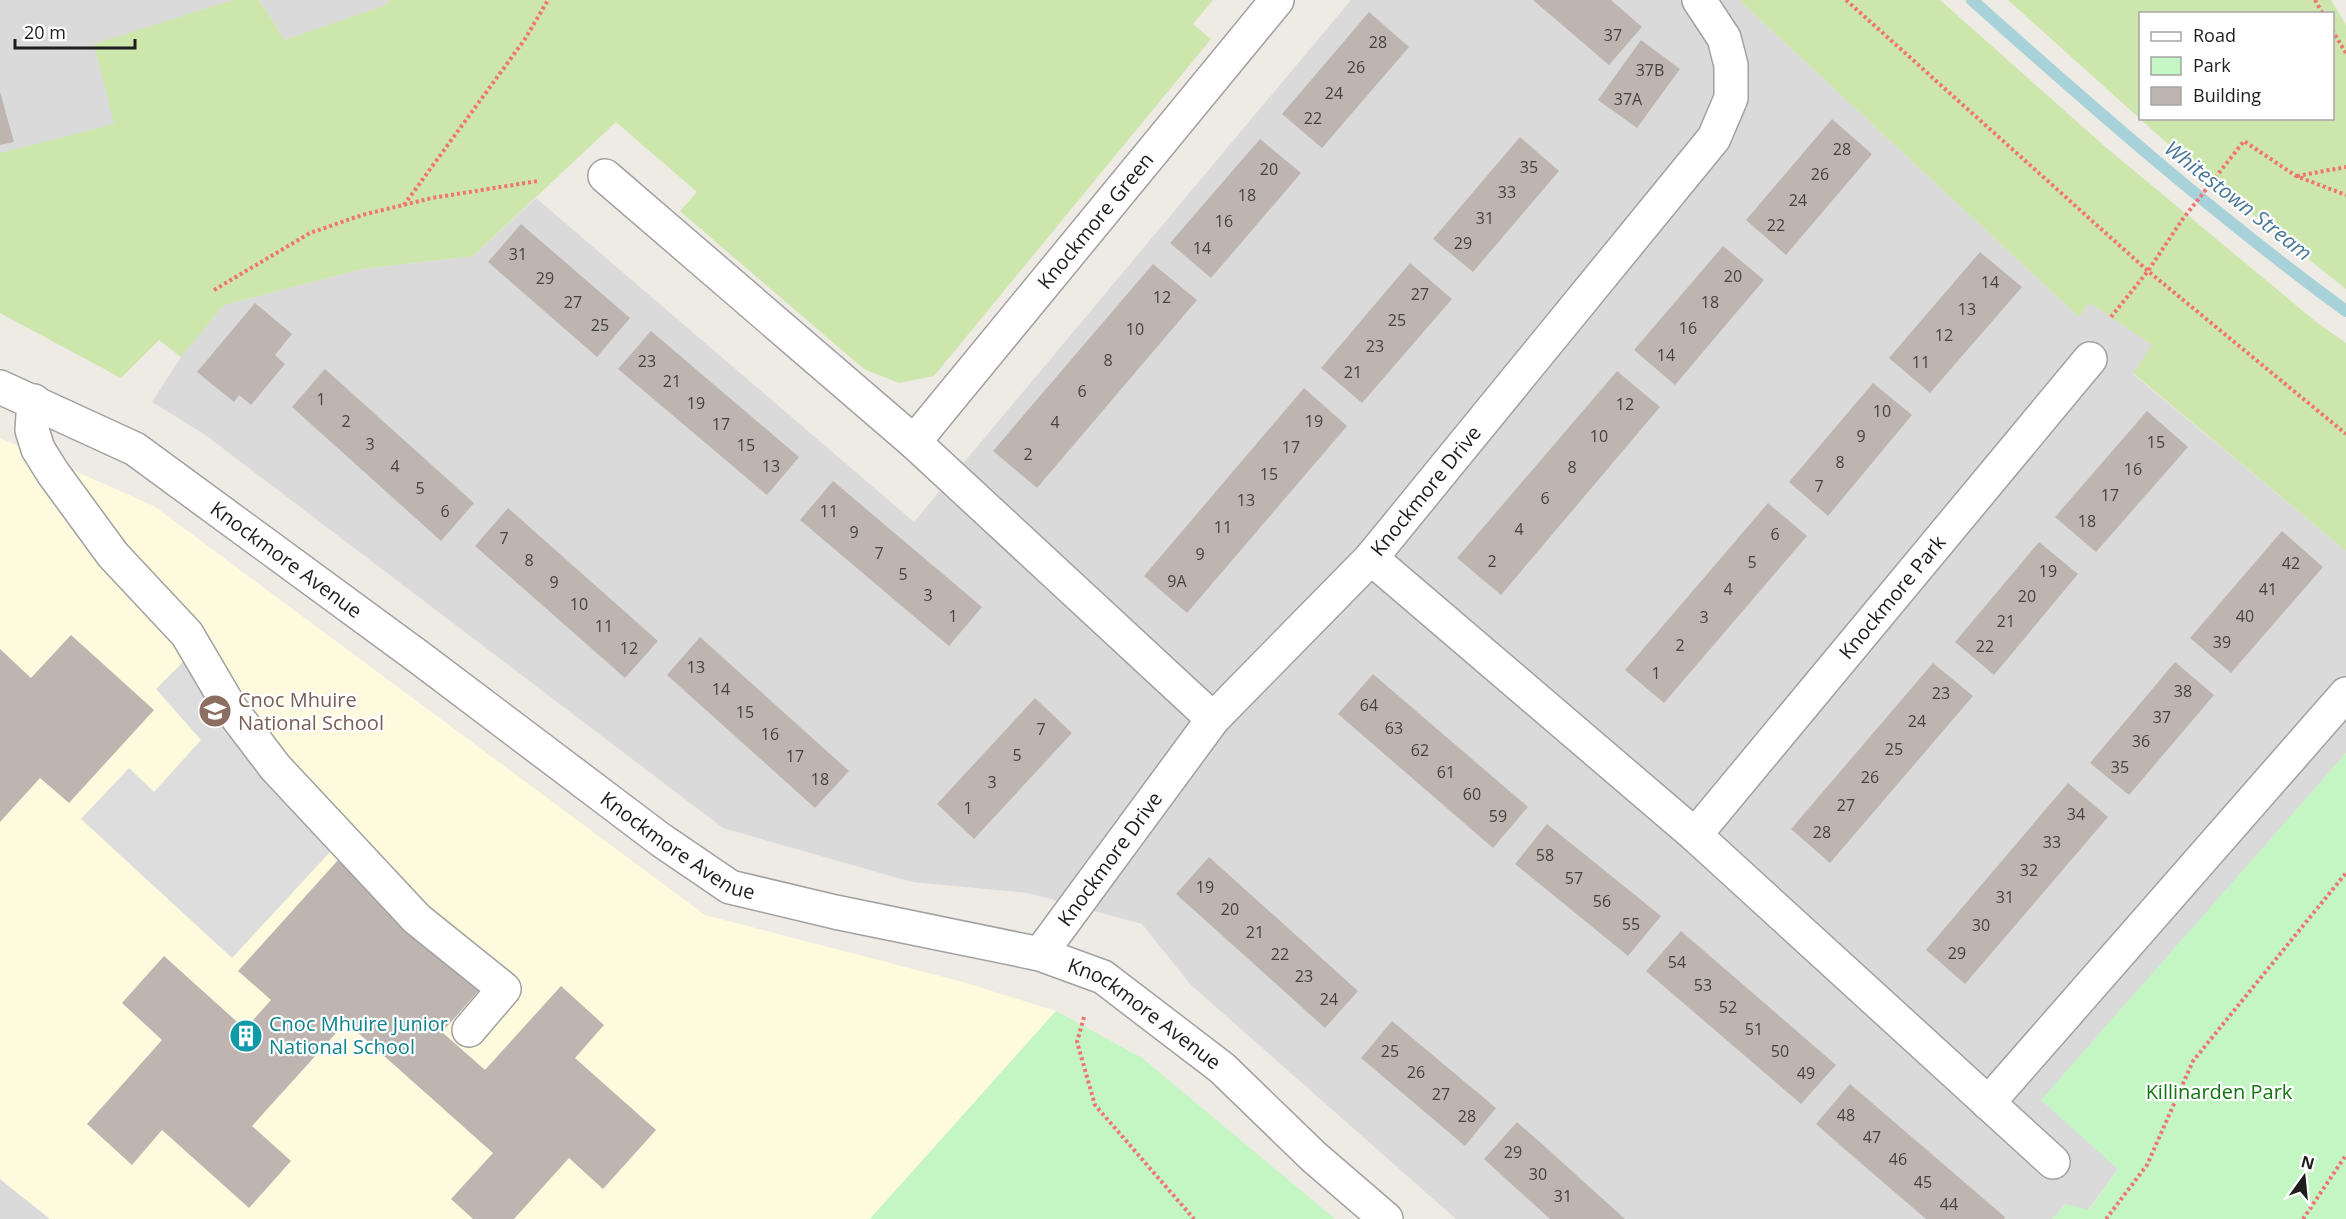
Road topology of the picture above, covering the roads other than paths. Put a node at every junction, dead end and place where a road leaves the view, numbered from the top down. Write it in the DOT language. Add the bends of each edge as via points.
graph roads {
  1 [pos="1277,0"];
  2 [pos="1699,0"];
  3 [pos="604,176"];
  4 [pos="2090,359"];
  5 [pos="0,387"];
  6 [pos="34,401"];
  7 [pos="914,442"];
  8 [pos="1371,558"];
  9 [pos="2346,694"];
  10 [pos="1213,718"];
  11 [pos="1695,835"];
  12 [pos="1040,954"];
  13 [pos="469,1030"];
  14 [pos="1988,1103"];
  15 [pos="2053,1162"];
  16 [pos="1386,1219"];
  1 -- 7 [label="street, Knockmore Green"];
  2 -- 8 [label="street, Knockmore Drive" via="1724,38 1731,65 1731,98 1714,138"];
  3 -- 7 [label="street"];
  4 -- 11 [label="street, Knockmore Park"];
  5 -- 6 [label="street, Knockmore Avenue"];
  6 -- 12 [label="street, Knockmore Avenue" via="135,449 661,840 730,886"];
  6 -- 13 [label="street" via="32,430 53,473 113,555 187,634 231,709 275,767 417,919 504,989"];
  7 -- 10 [label="street"];
  8 -- 10 [label="street, Knockmore Drive"];
  8 -- 11 [label="street"];
  9 -- 14 [label="street"];
  10 -- 12 [label="street, Knockmore Drive"];
  11 -- 14 [label="street"];
  12 -- 16 [label="street, Knockmore Avenue" via="1103,977 1213,1061"];
  14 -- 15 [label="street"];
}
